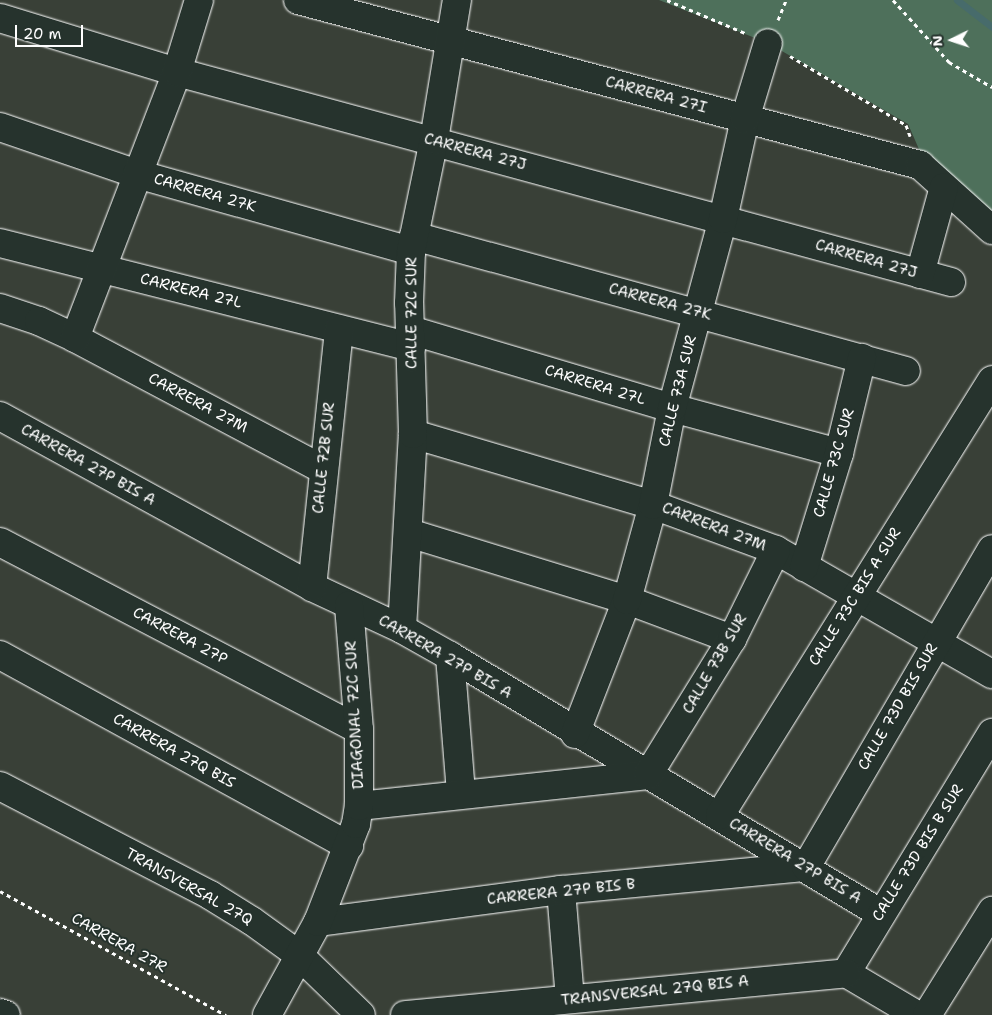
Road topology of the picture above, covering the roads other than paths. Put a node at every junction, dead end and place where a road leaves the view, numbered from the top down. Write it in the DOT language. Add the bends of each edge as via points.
graph roads {
  1 [pos="199,0"];
  2 [pos="298,0"];
  3 [pos="457,0"];
  4 [pos="0,18"];
  5 [pos="449,39"];
  6 [pos="768,43"];
  7 [pos="177,72"];
  8 [pos="745,120"];
  9 [pos="0,127"];
  10 [pos="434,140"];
  11 [pos="137,174"];
  12 [pos="944,187"];
  13 [pos="723,219"];
  14 [pos="992,230"];
  15 [pos="0,243"];
  16 [pos="413,244"];
  17 [pos="100,268"];
  18 [pos="920,274"];
  19 [pos="951,282"];
  20 [pos="0,308"];
  21 [pos="698,312"];
  22 [pos="340,329"];
  23 [pos="74,338"];
  24 [pos="410,339"];
  25 [pos="862,358"];
  26 [pos="906,371"];
  27 [pos="992,380"];
  28 [pos="672,408"];
  29 [pos="0,416"];
  30 [pos="413,434"];
  31 [pos="839,453"];
  32 [pos="322,469"];
  33 [pos="653,504"];
  34 [pos="409,533"];
  35 [pos="0,542"];
  36 [pos="992,549"];
  37 [pos="776,550"];
  38 [pos="804,567"];
  39 [pos="312,586"];
  40 [pos="855,597"];
  41 [pos="626,600"];
  42 [pos="349,605"];
  43 [pos="402,629"];
  44 [pos="732,639"];
  45 [pos="936,642"];
  46 [pos="0,655"];
  47 [pos="450,656"];
  48 [pos="992,674"];
  49 [pos="359,730"];
  50 [pos="992,733"];
  51 [pos="575,734"];
  52 [pos="648,775"];
  53 [pos="0,786"];
  54 [pos="461,794"];
  55 [pos="359,806"];
  56 [pos="720,815"];
  57 [pos="348,846"];
  58 [pos="806,866"];
  59 [pos="561,890"];
  60 [pos="992,911"];
  61 [pos="880,913"];
  62 [pos="318,922"];
  63 [pos="298,954"];
  64 [pos="846,972"];
  65 [pos="570,999"];
  66 [pos="0,1013"];
  67 [pos="6,1015"];
  68 [pos="267,1015"];
  69 [pos="360,1015"];
  70 [pos="405,1015"];
  71 [pos="917,1015"];
  72 [pos="927,1015"];
  1 -- 7 [label="street"];
  2 -- 5 [label="street, CARRERA 27I"];
  3 -- 5 [label="street, CALLE 72C SUR"];
  4 -- 7 [label="street, CARRERA 27J"];
  5 -- 8 [label="street, CARRERA 27I"];
  5 -- 10 [label="street, CALLE 72C SUR"];
  6 -- 8 [label="street, CALLE 73A SUR"];
  7 -- 10 [label="street, CARRERA 27J"];
  7 -- 11 [label="street"];
  8 -- 12 [label="street, CARRERA 27I" via="920,165"];
  8 -- 13 [label="street, CALLE 73A SUR"];
  9 -- 11 [label="street, CARRERA 27K"];
  10 -- 13 [label="street, CARRERA 27J"];
  10 -- 16 [label="street, CALLE 72C SUR"];
  11 -- 16 [label="street, CARRERA 27K"];
  11 -- 17 [label="street"];
  12 -- 14 [label="street, CARRERA 27I"];
  12 -- 18 [label="street"];
  13 -- 18 [label="street, CARRERA 27J"];
  13 -- 21 [label="street, CALLE 73A SUR"];
  15 -- 17 [label="street, CARRERA 27L"];
  16 -- 21 [label="street, CARRERA 27K"];
  16 -- 24 [label="street, CALLE 72C SUR"];
  17 -- 22 [label="street, CARRERA 27L"];
  17 -- 23 [label="street"];
  18 -- 19 [label="street, CARRERA 27J"];
  20 -- 23 [label="street, CARRERA 27M" via="39,320"];
  21 -- 25 [label="street, CARRERA 27K"];
  21 -- 28 [label="street, CALLE 73A SUR"];
  22 -- 24 [label="street, CARRERA 27L"];
  22 -- 32 [label="street, CALLE 72B SUR"];
  23 -- 32 [label="street, CARRERA 27M"];
  24 -- 28 [label="street, CARRERA 27L"];
  24 -- 30 [label="street, CALLE 72C SUR"];
  25 -- 26 [label="street, CARRERA 27K"];
  25 -- 31 [label="street, CALLE 73C SUR"];
  27 -- 40 [label="street, CALLE 73C BIS A SUR"];
  28 -- 31 [label="street, CARRERA 27L"];
  28 -- 33 [label="street, CALLE 73A SUR"];
  29 -- 39 [label="street, CARRERA 27P BIS A"];
  30 -- 33 [label="street, CARRERA 27M"];
  30 -- 34 [label="street, CALLE 72C SUR"];
  31 -- 38 [label="street, CALLE 73C SUR"];
  32 -- 39 [label="street, CALLE 72B SUR"];
  33 -- 37 [label="street, CARRERA 27M"];
  33 -- 41 [label="street, CALLE 73A SUR"];
  34 -- 41 [label="street"];
  34 -- 43 [label="street, CALLE 72C SUR"];
  35 -- 49 [label="street, CARRERA 27P"];
  36 -- 45 [label="street, CALLE 73D BIS SUR"];
  37 -- 38 [label="street, CARRERA 27M"];
  37 -- 44 [label="street, CALLE 73B SUR"];
  38 -- 40 [label="street, CARRERA 27M"];
  39 -- 42 [label="street, CARRERA 27P BIS A"];
  40 -- 45 [label="street, CARRERA 27M"];
  40 -- 56 [label="street, CALLE 73C BIS A SUR"];
  41 -- 44 [label="street"];
  41 -- 51 [label="street, CALLE 73A SUR"];
  42 -- 43 [label="street, CARRERA 27P BIS A"];
  42 -- 49 [label="street, DIAGONAL 72C SUR"];
  43 -- 47 [label="street, CARRERA 27P BIS A"];
  44 -- 52 [label="street, CALLE 73B SUR"];
  45 -- 48 [label="street, CARRERA 27M"];
  45 -- 58 [label="street, CALLE 73D BIS SUR"];
  46 -- 57 [label="street, CARRERA 27Q BIS"];
  47 -- 51 [label="street, CARRERA 27P BIS A"];
  47 -- 54 [label="street"];
  49 -- 55 [label="street, DIAGONAL 72C SUR"];
  50 -- 61 [label="street, CALLE 73D BIS B SUR"];
  51 -- 52 [label="street, CARRERA 27P BIS A"];
  52 -- 54 [label="street"];
  52 -- 56 [label="street, CARRERA 27P BIS A"];
  53 -- 63 [label="street, TRANSVERSAL 27Q" via="210,895"];
  54 -- 55 [label="street"];
  55 -- 57 [label="street, DIAGONAL 72C SUR"];
  56 -- 58 [label="street, CARRERA 27P BIS A"];
  57 -- 62 [label="street, DIAGONAL 72C SUR"];
  58 -- 59 [label="street, CARRERA 27P BIS B"];
  58 -- 61 [label="street, CARRERA 27P BIS A"];
  59 -- 62 [label="street, CARRERA 27P BIS B"];
  59 -- 65 [label="street"];
  60 -- 72 [label="street"];
  61 -- 64 [label="street, CALLE 73D BIS B SUR"];
  62 -- 63 [label="street, DIAGONAL 72C SUR"];
  63 -- 68 [label="street, DIAGONAL 72C SUR"];
  63 -- 69 [label="street, TRANSVERSAL 27Q"];
  64 -- 65 [label="street, TRANSVERSAL 27Q BIS A"];
  64 -- 71 [label="street"];
  65 -- 70 [label="street, TRANSVERSAL 27Q BIS A"];
  66 -- 67 [label="street"];
}
